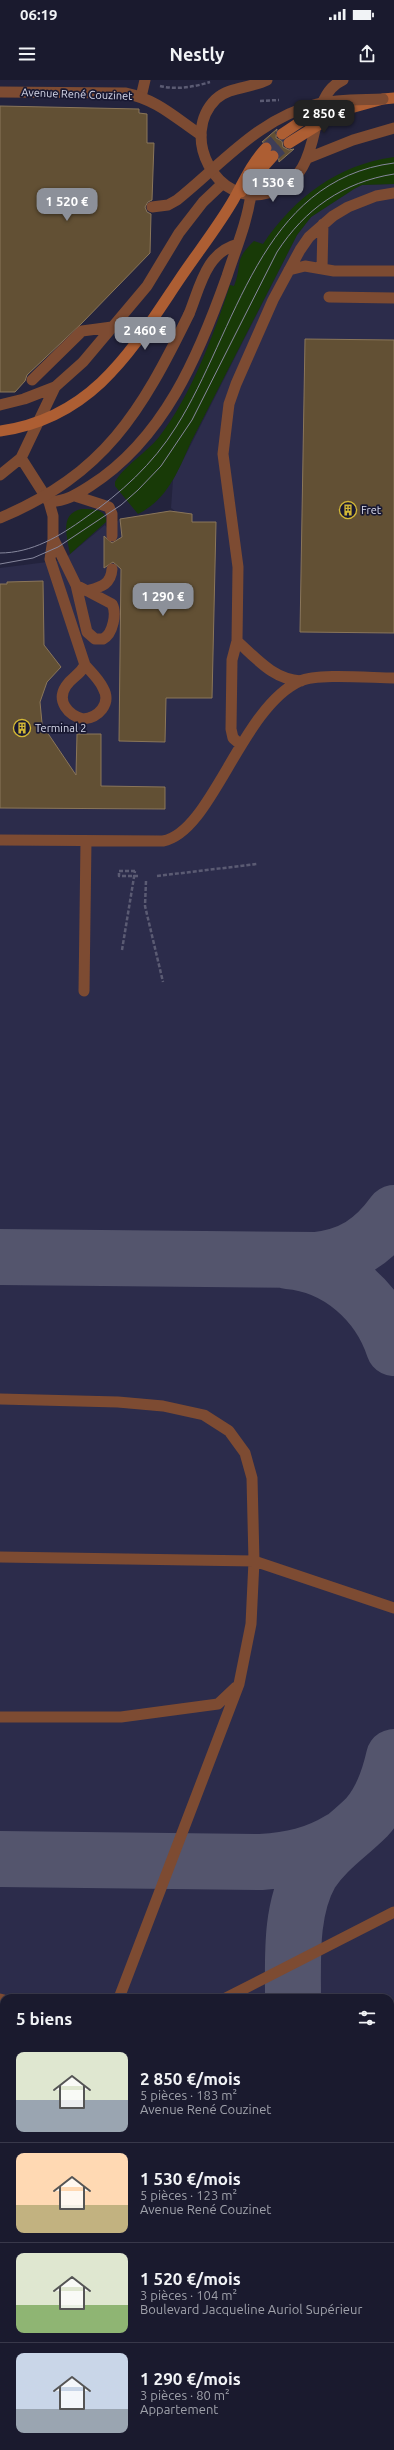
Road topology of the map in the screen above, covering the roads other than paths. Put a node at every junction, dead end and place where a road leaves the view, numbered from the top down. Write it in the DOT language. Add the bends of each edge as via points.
graph roads {
  1 [pos="145,80"];
  2 [pos="267,80"];
  3 [pos="343,80"];
  4 [pos="0,92"];
  5 [pos="141,97"];
  6 [pos="389,98"];
  7 [pos="347,108"];
  8 [pos="394,128"];
  9 [pos="282,134"];
  10 [pos="201,135"];
  11 [pos="290,143"];
  12 [pos="269,152"];
  13 [pos="308,158"];
  14 [pos="222,184"];
  15 [pos="394,193"];
  16 [pos="251,194"];
  17 [pos="152,207"];
  18 [pos="323,224"];
  19 [pos="238,244"];
  20 [pos="322,269"];
  21 [pos="289,270"];
  22 [pos="394,271"];
  23 [pos="328,297"];
  24 [pos="394,298"];
  25 [pos="112,327"];
  26 [pos="32,380"];
  27 [pos="55,387"];
  28 [pos="0,405"];
  29 [pos="0,431"];
  30 [pos="21,458"];
  31 [pos="0,475"];
  32 [pos="75,496"];
  33 [pos="49,502"];
  34 [pos="0,518"];
  35 [pos="112,536"];
  36 [pos="53,538"];
  37 [pos="112,569"];
  38 [pos="76,585"];
  39 [pos="87,591"];
  40 [pos="237,641"];
  41 [pos="85,665"];
  42 [pos="394,678"];
  43 [pos="301,681"];
  44 [pos="241,745"];
  45 [pos="0,840"];
  46 [pos="86,841"];
  47 [pos="84,991"];
  48 [pos="0,1399"];
  49 [pos="0,1557"];
  50 [pos="254,1561"];
  51 [pos="394,1608"];
  52 [pos="239,1684"];
  53 [pos="0,1717"];
  54 [pos="394,1912"];
  55 [pos="121,1994"];
  56 [pos="234,1994"];
  1 -- 5 [label="street"];
  2 -- 10 [label="street" via="216,99 207,113"];
  3 -- 13 [label="street" via="332,87 325,96"];
  4 -- 5 [label="street, Avenue René Couzinet" via="125,93"];
  5 -- 10 [label="street, Avenue René Couzinet" via="158,104"];
  6 -- 7 [label="main road, bridge"];
  6 -- 17 [label="street, bridge" via="332,101 284,116 243,142 178,200 168,205"];
  7 -- 9 [label="main road, bridge" via="303,120"];
  7 -- 11 [label="main road, bridge"];
  8 -- 13 [label="street" via="353,140"];
  10 -- 14 [label="street" via="206,160"];
  12 -- 29 [label="main road, bridge" via="233,200 132,350 111,375 70,406 38,420"];
  13 -- 16 [label="street" via="294,178 281,187 269,193"];
  14 -- 16 [label="street"];
  14 -- 25 [label="street" via="203,202 179,233 147,286"];
  15 -- 18 [label="street" via="361,201"];
  16 -- 19 [label="street" via="249,214"];
  18 -- 20 [label="street"];
  18 -- 21 [label="street" via="300,250"];
  19 -- 32 [label="street" via="216,308 192,365 166,410 148,436 127,457"];
  19 -- 34 [label="street, bridge" via="221,250 213,258 168,358 144,400 106,450 59,488"];
  20 -- 21 [label="street" via="305,266"];
  20 -- 22 [label="street"];
  21 -- 40 [label="street" via="236,384 226,421 224,469 238,567"];
  23 -- 24 [label="street"];
  25 -- 26 [label="street" via="82,331"];
  25 -- 27 [label="street" via="83,362"];
  27 -- 28 [label="street"];
  27 -- 30 [label="street"];
  30 -- 31 [label="street"];
  30 -- 33 [label="street"];
  32 -- 33 [label="street" via="62,502"];
  32 -- 35 [label="street" via="109,507 112,514"];
  33 -- 36 [label="street" via="53,516"];
  36 -- 38 [label="street"];
  36 -- 41 [label="street" via="50,559"];
  37 -- 39 [label="street" via="111,578 106,584"];
  38 -- 39 [label="street"];
  38 -- 39 [label="street" via="87,632 95,638 104,639 110,632 113,607 109,602"];
  40 -- 43 [label="street" via="270,672 288,680"];
  40 -- 44 [label="street" via="232,660 231,729 233,738"];
  41 -- 41 [label="street" via="80,675 70,681 63,692 65,707 69,713 83,719 97,715 102,710 106,696 101,684"];
  42 -- 43 [label="street" via="328,678"];
  43 -- 44 [label="street" via="268,705"];
  44 -- 46 [label="street" via="193,823 177,837 163,841"];
  45 -- 46 [label="street"];
  46 -- 47 [label="street"];
  48 -- 50 [label="street" via="118,1402 163,1406 204,1415 229,1431 245,1453 252,1478"];
  49 -- 50 [label="street"];
  50 -- 51 [label="street"];
  50 -- 52 [label="street" via="251,1624"];
  52 -- 53 [label="street" via="218,1704 211,1705 121,1717"];
  52 -- 55 [label="street"];
  54 -- 56 [label="street"];
}
